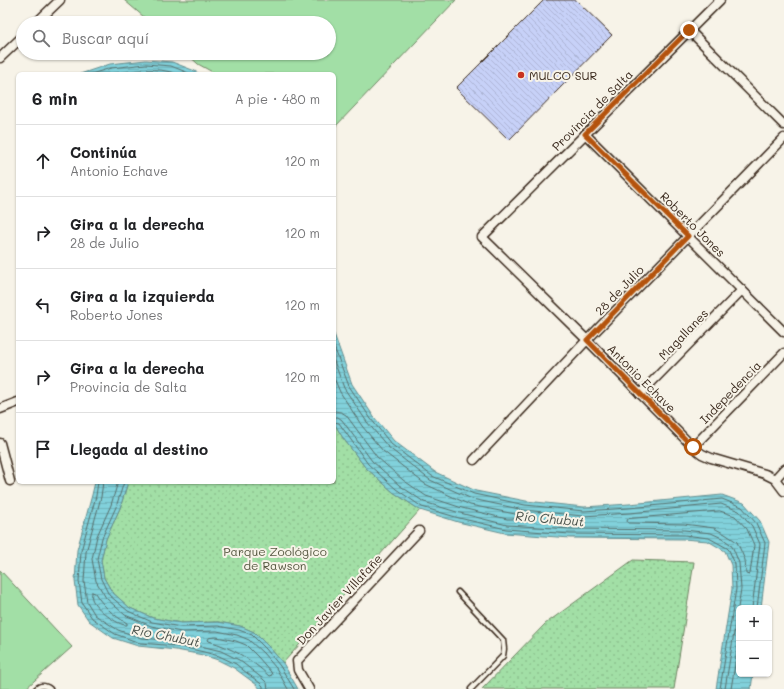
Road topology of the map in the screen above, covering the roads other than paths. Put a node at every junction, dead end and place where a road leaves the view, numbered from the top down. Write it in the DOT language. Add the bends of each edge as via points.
graph roads {
  1 [pos="59,0"];
  2 [pos="720,0"];
  3 [pos="43,16"];
  4 [pos="689,30"];
  5 [pos="16,43"];
  6 [pos="0,58"];
  7 [pos="784,125"];
  8 [pos="585,134"];
  9 [pos="784,138"];
  10 [pos="688,236"];
  11 [pos="482,237"];
  12 [pos="742,290"];
  13 [pos="784,332"];
  14 [pos="587,340"];
  15 [pos="784,353"];
  16 [pos="640,394"];
  17 [pos="16,403"];
  18 [pos="0,409"];
  19 [pos="0,443"];
  20 [pos="693,447"];
  21 [pos="474,460"];
  22 [pos="784,469"];
  23 [pos="775,478"];
  24 [pos="10,481"];
  25 [pos="784,491"];
  26 [pos="419,531"];
  27 [pos="458,592"];
  28 [pos="36,689"];
  29 [pos="50,689"];
  30 [pos="309,689"];
  31 [pos="471,689"];
  1 -- 3 [label="street"];
  2 -- 4 [label="street, Provincia de Salta"];
  4 -- 7 [label="street"];
  4 -- 8 [label="street, Provincia de Salta"];
  5 -- 6 [label="street"];
  8 -- 10 [label="street, Roberto Jones"];
  8 -- 11 [label="street, Provincia de Salta"];
  9 -- 10 [label="street, 28 de Julio"];
  10 -- 12 [label="street, Roberto Jones"];
  10 -- 14 [label="street, 28 de Julio"];
  11 -- 14 [label="street, Antonio Echave"];
  12 -- 13 [label="street, Roberto Jones"];
  12 -- 16 [label="street, Magallanes"];
  14 -- 16 [label="street, Antonio Echave"];
  14 -- 21 [label="street, 28 de Julio"];
  15 -- 20 [label="street, Indepedencia"];
  16 -- 20 [label="street, Antonio Echave"];
  17 -- 18 [label="street"];
  19 -- 24 [label="street"];
  20 -- 23 [label="street, Antonio Echave" via="711,458"];
  22 -- 23 [label="street"];
  23 -- 25 [label="street"];
  26 -- 30 [label="street, Don Javier Villafañe" via="297,661 298,670"];
  27 -- 31 [label="lane" via="503,640 503,656"];
  28 -- 29 [label="lane" via="38,686"];
}
